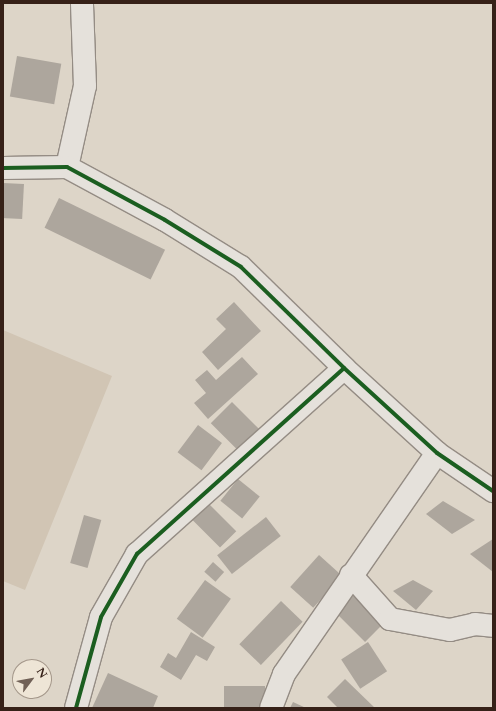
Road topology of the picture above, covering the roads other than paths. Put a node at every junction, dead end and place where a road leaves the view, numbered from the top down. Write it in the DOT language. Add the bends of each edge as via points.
graph roads {
  1 [pos="82,3"];
  2 [pos="67,167"];
  3 [pos="3,168"];
  4 [pos="344,368"];
  5 [pos="437,453"];
  6 [pos="493,491"];
  7 [pos="351,575"];
  8 [pos="493,626"];
  9 [pos="76,708"];
  10 [pos="271,708"];
  1 -- 2 [label="street" via="85,86"];
  2 -- 3 [label="street"];
  2 -- 4 [label="street" via="165,220 241,267"];
  4 -- 5 [label="street"];
  4 -- 9 [label="street" via="137,554 101,617"];
  5 -- 6 [label="street"];
  5 -- 7 [label="street"];
  7 -- 8 [label="street" via="390,619 450,630 475,624"];
  7 -- 10 [label="street" via="284,674"];
}
